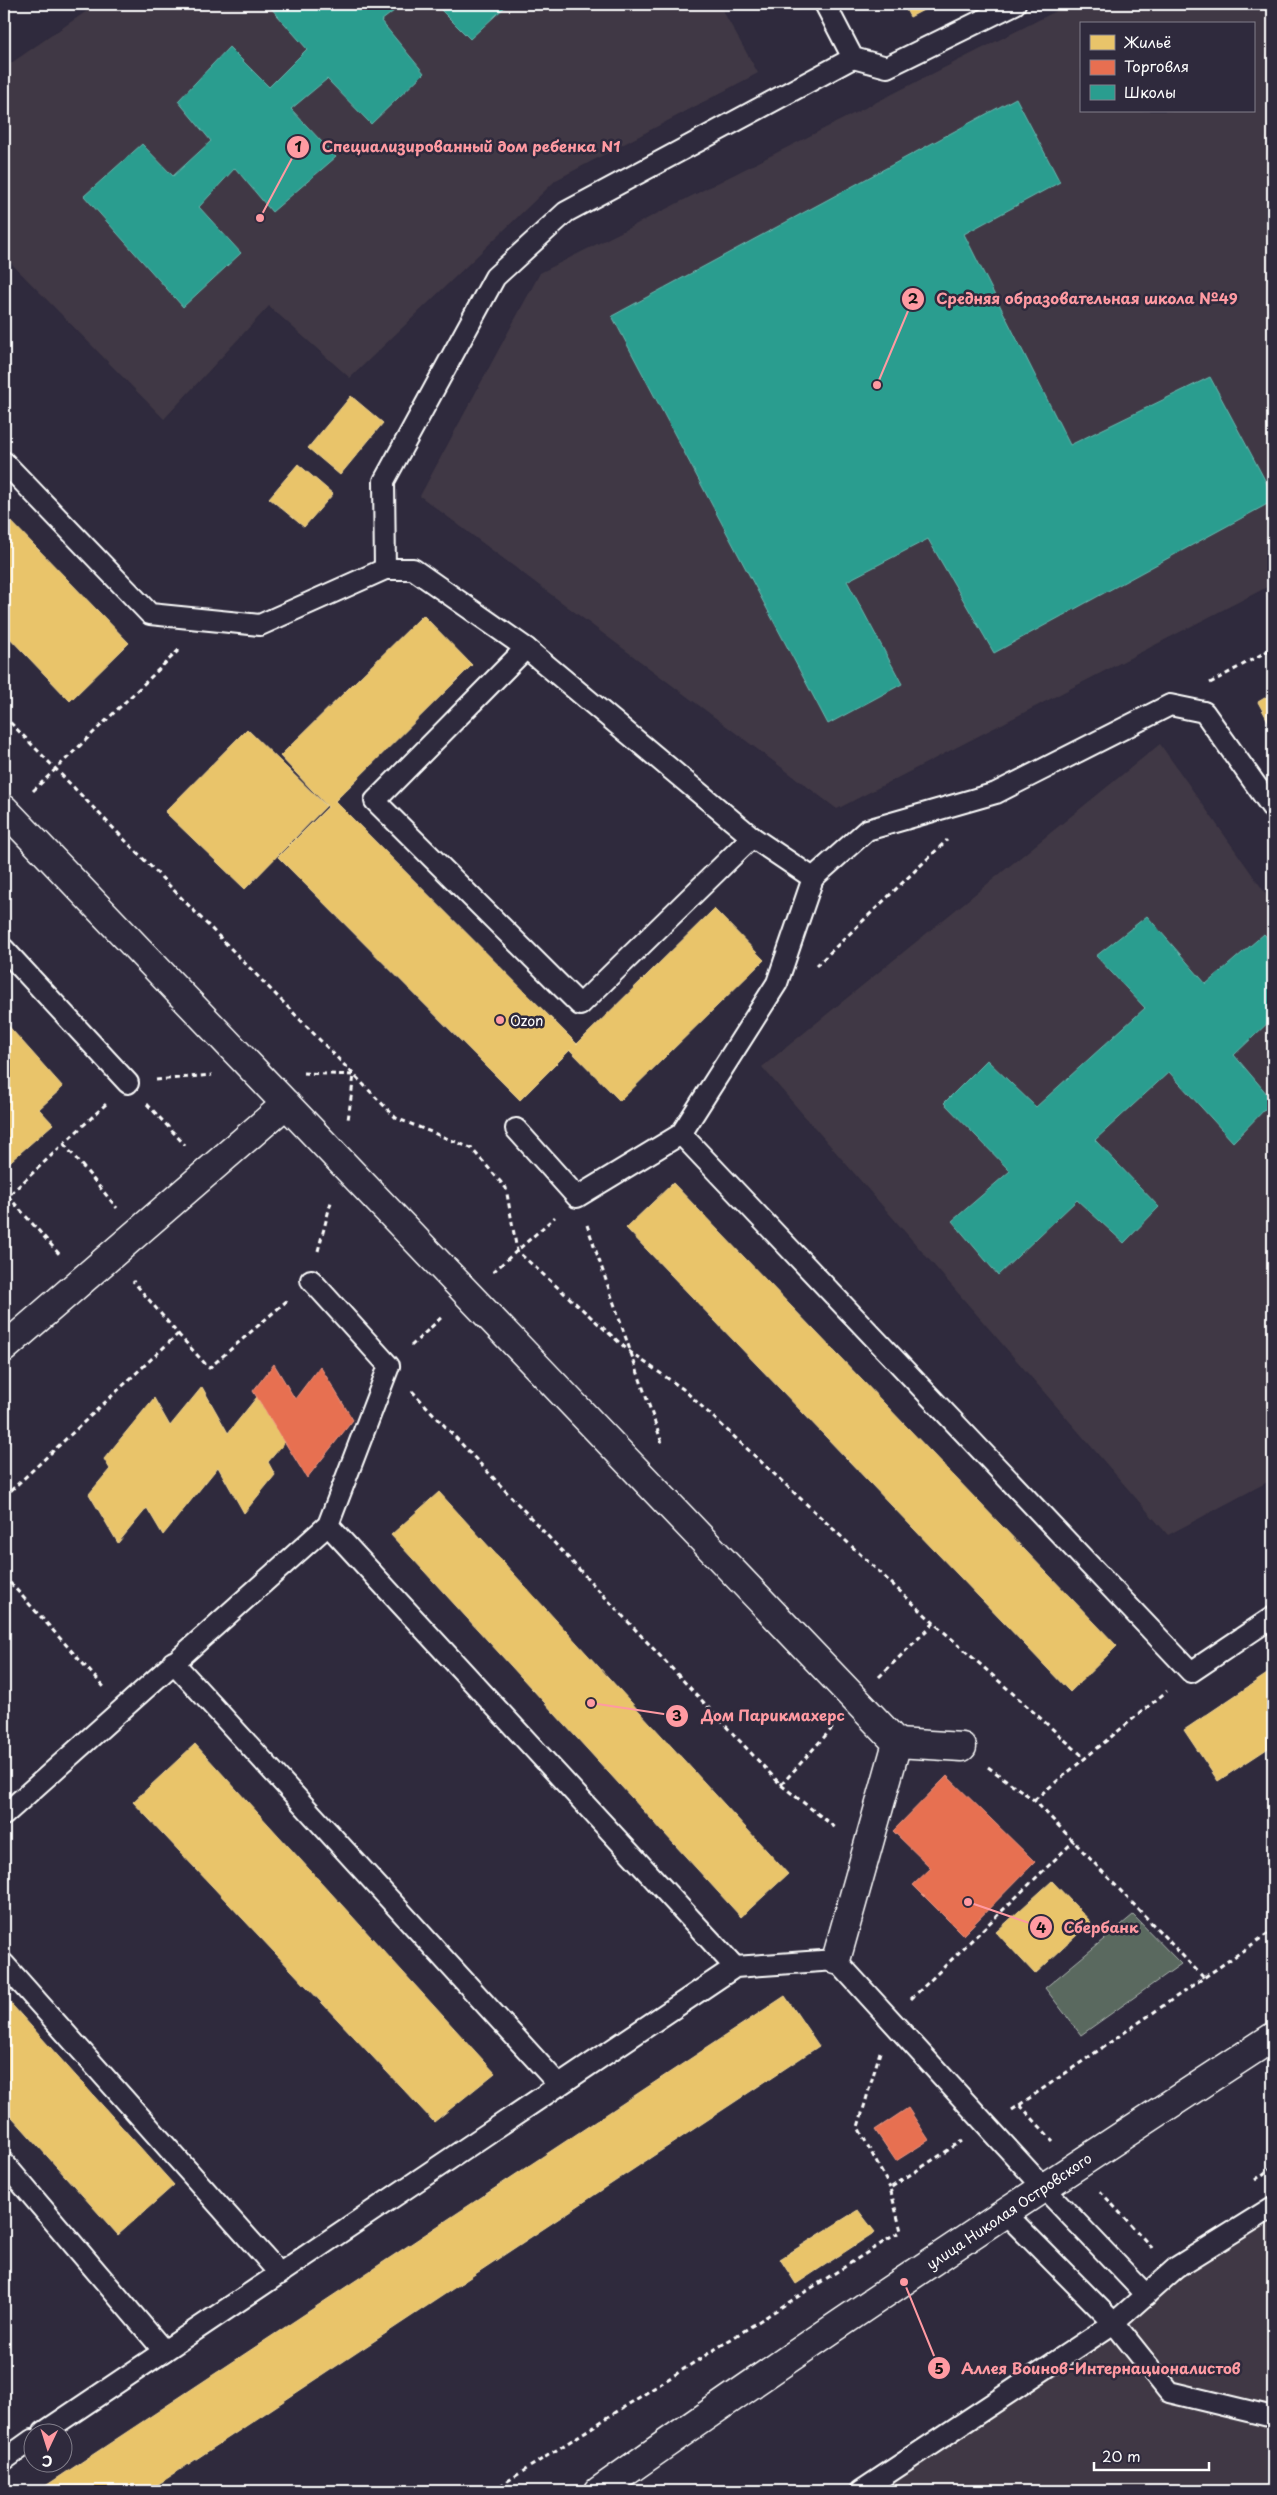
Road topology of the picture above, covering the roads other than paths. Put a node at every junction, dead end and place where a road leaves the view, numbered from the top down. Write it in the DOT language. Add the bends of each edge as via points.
graph roads {
  1 [pos="825,4"];
  2 [pos="1015,4"];
  3 [pos="853,58"];
  4 [pos="4,462"];
  5 [pos="385,569"];
  6 [pos="526,648"];
  7 [pos="1273,809"];
  8 [pos="6,811"];
  9 [pos="752,837"];
  10 [pos="813,878"];
  11 [pos="4,949"];
  12 [pos="128,1083"];
  13 [pos="286,1104"];
  14 [pos="516,1129"];
  15 [pos="681,1134"];
  16 [pos="311,1280"];
  17 [pos="4,1348"];
  18 [pos="328,1525"];
  19 [pos="1273,1617"];
  20 [pos="173,1662"];
  21 [pos="897,1743"];
  22 [pos="962,1747"];
  23 [pos="4,1815"];
  24 [pos="836,1960"];
  25 [pos="4,1964"];
  26 [pos="735,1967"];
  27 [pos="1273,2037"];
  28 [pos="559,2085"];
  29 [pos="4,2165"];
  30 [pos="1044,2188"];
  31 [pos="1273,2207"];
  32 [pos="1006,2214"];
  33 [pos="280,2274"];
  34 [pos="1146,2295"];
  35 [pos="1114,2323"];
  36 [pos="164,2352"];
  37 [pos="1273,2417"];
  38 [pos="59,2422"];
  39 [pos="22,2447"];
  40 [pos="4,2460"];
  41 [pos="599,2491"];
  42 [pos="861,2491"];
  1 -- 3 [label="lane"];
  2 -- 3 [label="lane" via="886,67"];
  3 -- 5 [label="lane" via="566,212 495,277 384,481"];
  4 -- 5 [label="lane" via="150,614 260,624"];
  5 -- 6 [label="lane" via="413,569"];
  6 -- 9 [label="lane"];
  6 -- 9 [label="lane" via="375,800 580,1005"];
  7 -- 10 [label="lane" via="1204,712 1170,705 996,793 867,830"];
  8 -- 13 [label="street"];
  9 -- 10 [label="lane"];
  10 -- 15 [label="lane" via="777,983"];
  11 -- 12 [label="lane"];
  13 -- 17 [label="street"];
  13 -- 21 [label="street"];
  14 -- 15 [label="lane" via="577,1197"];
  15 -- 19 [label="lane" via="1191,1672"];
  16 -- 18 [label="lane" via="389,1366"];
  18 -- 20 [label="lane"];
  18 -- 26 [label="lane"];
  20 -- 23 [label="lane"];
  20 -- 28 [label="lane"];
  21 -- 22 [label="street"];
  21 -- 24 [label="street"];
  24 -- 26 [label="lane"];
  24 -- 30 [label="lane"];
  25 -- 33 [label="lane"];
  26 -- 28 [label="lane"];
  27 -- 30 [label="street, улица Николая Островского"];
  28 -- 33 [label="lane"];
  29 -- 36 [label="lane"];
  30 -- 32 [label="street, улица Николая Островского"];
  30 -- 34 [label="lane"];
  31 -- 34 [label="lane" via="1177,2267"];
  32 -- 35 [label="lane"];
  32 -- 41 [label="street, улица Николая Островского"];
  33 -- 36 [label="lane"];
  34 -- 35 [label="lane"];
  35 -- 37 [label="lane" via="1169,2392"];
  35 -- 42 [label="lane"];
  36 -- 38 [label="lane"];
  39 -- 40 [label="lane"];
}
